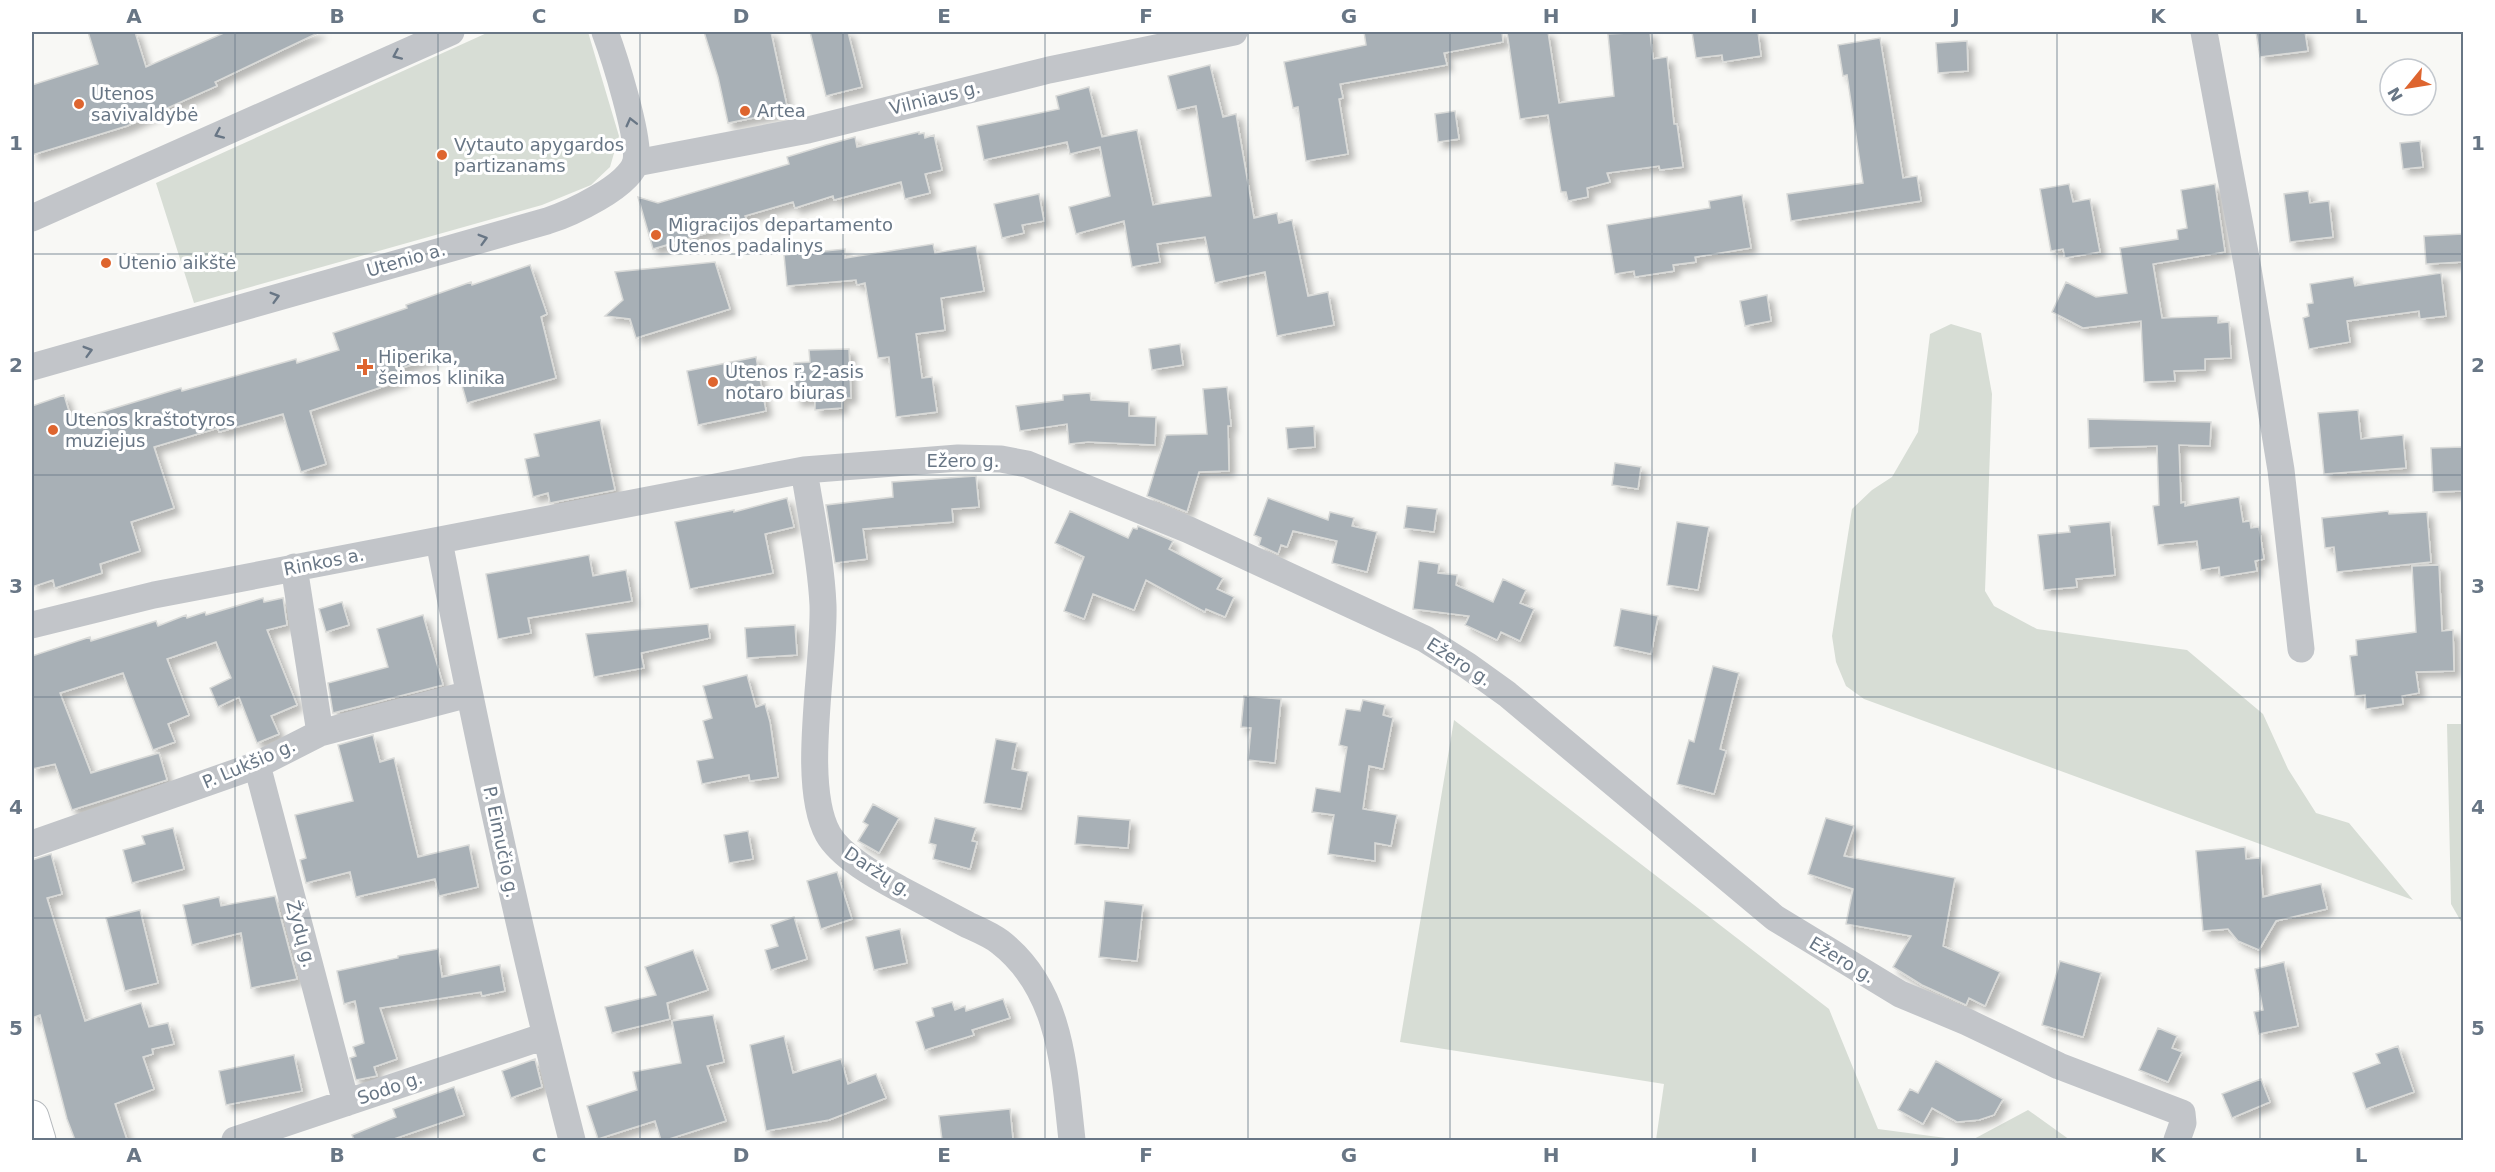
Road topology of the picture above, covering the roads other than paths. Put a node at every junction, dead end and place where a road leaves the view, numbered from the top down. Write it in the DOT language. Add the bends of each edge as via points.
graph roads {
  1 [pos="451,32"];
  2 [pos="605,32"];
  3 [pos="1234,32"];
  4 [pos="2204,32"];
  5 [pos="636,163"];
  6 [pos="32,218"];
  7 [pos="32,367"];
  8 [pos="804,470"];
  9 [pos="619,506"];
  10 [pos="439,541"];
  11 [pos="294,567"];
  12 [pos="32,625"];
  13 [pos="2301,649"];
  14 [pos="469,694"];
  15 [pos="320,733"];
  16 [pos="257,765"];
  17 [pos="32,844"];
  18 [pos="545,1036"];
  19 [pos="346,1103"];
  20 [pos="32,1117"];
  21 [pos="39,1140"];
  22 [pos="236,1140"];
  23 [pos="572,1140"];
  24 [pos="1072,1140"];
  25 [pos="2177,1140"];
  1 -- 6 [label="street, one-way"];
  5 -- 2 [label="street, one-way" via="636,140"];
  3 -- 5 [label="street, Vilniaus g." via="1049,70 808,130"];
  4 -- 13 [label="street" via="2273,419"];
  7 -- 5 [label="street, Utenio a., one-way" via="567,214 596,199 623,179"];
  8 -- 9 [label="street, Ežero g."];
  8 -- 24 [label="street, Daržų g." via="823,606 815,775 820,812 828,834 840,849 880,878 998,941 1032,976 1051,1011 1062,1051"];
  8 -- 25 [label="street, Ežero g." via="957,458 1027,464 1189,531 1425,639 1507,694 1794,931 1900,994 2059,1066 2182,1113"];
  9 -- 10 [label="street, Rinkos a."];
  10 -- 11 [label="street, Rinkos a."];
  10 -- 14 [label="street, P. Eimučio g."];
  11 -- 12 [label="street, Rinkos a."];
  11 -- 15 [label="street"];
  14 -- 15 [label="street, P. Lukšio g."];
  14 -- 18 [label="street, P. Eimučio g."];
  15 -- 16 [label="street, P. Lukšio g."];
  16 -- 17 [label="street, P. Lukšio g."];
  16 -- 19 [label="street, Žydų g."];
  18 -- 19 [label="street, Sodo g."];
  18 -- 23 [label="street, P. Eimučio g."];
  19 -- 22 [label="street, Sodo g."];
  20 -- 21 [label="main road"];
}
